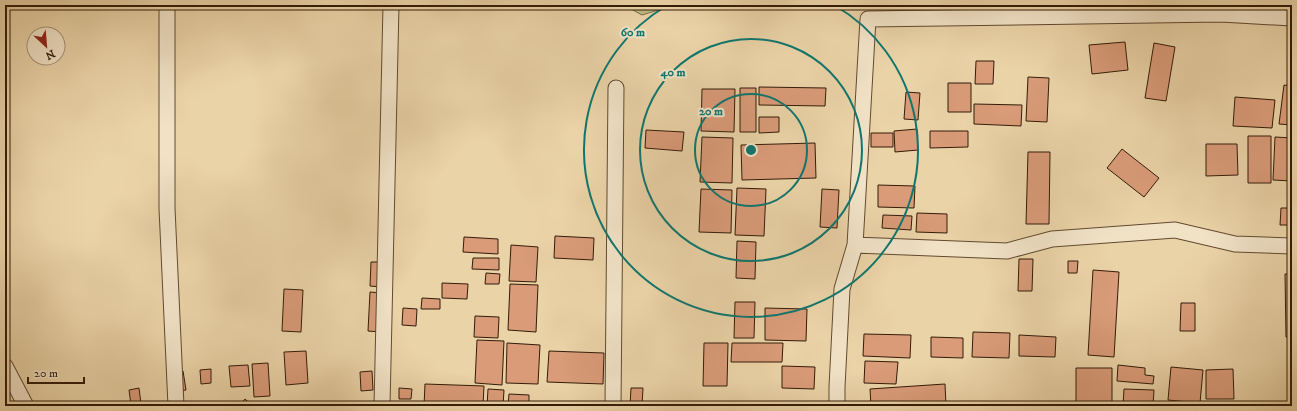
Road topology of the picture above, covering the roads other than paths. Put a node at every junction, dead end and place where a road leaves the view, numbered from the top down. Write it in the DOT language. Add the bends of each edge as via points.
graph roads {
  1 [pos="167,5"];
  2 [pos="391,5"];
  3 [pos="1222,10"];
  4 [pos="1292,18"];
  5 [pos="616,88"];
  6 [pos="855,245"];
  7 [pos="1292,246"];
  8 [pos="5,366"];
  9 [pos="26,406"];
  10 [pos="176,406"];
  11 [pos="382,406"];
  12 [pos="613,406"];
  13 [pos="837,406"];
  1 -- 10 [label="street" via="167,208"];
  2 -- 11 [label="street"];
  3 -- 4 [label="street"];
  3 -- 6 [label="street" via="868,19"];
  5 -- 12 [label="street"];
  6 -- 7 [label="street" via="1007,251 1052,239 1175,230 1235,244"];
  6 -- 13 [label="street" via="842,289"];
  8 -- 9 [label="street"];
}
